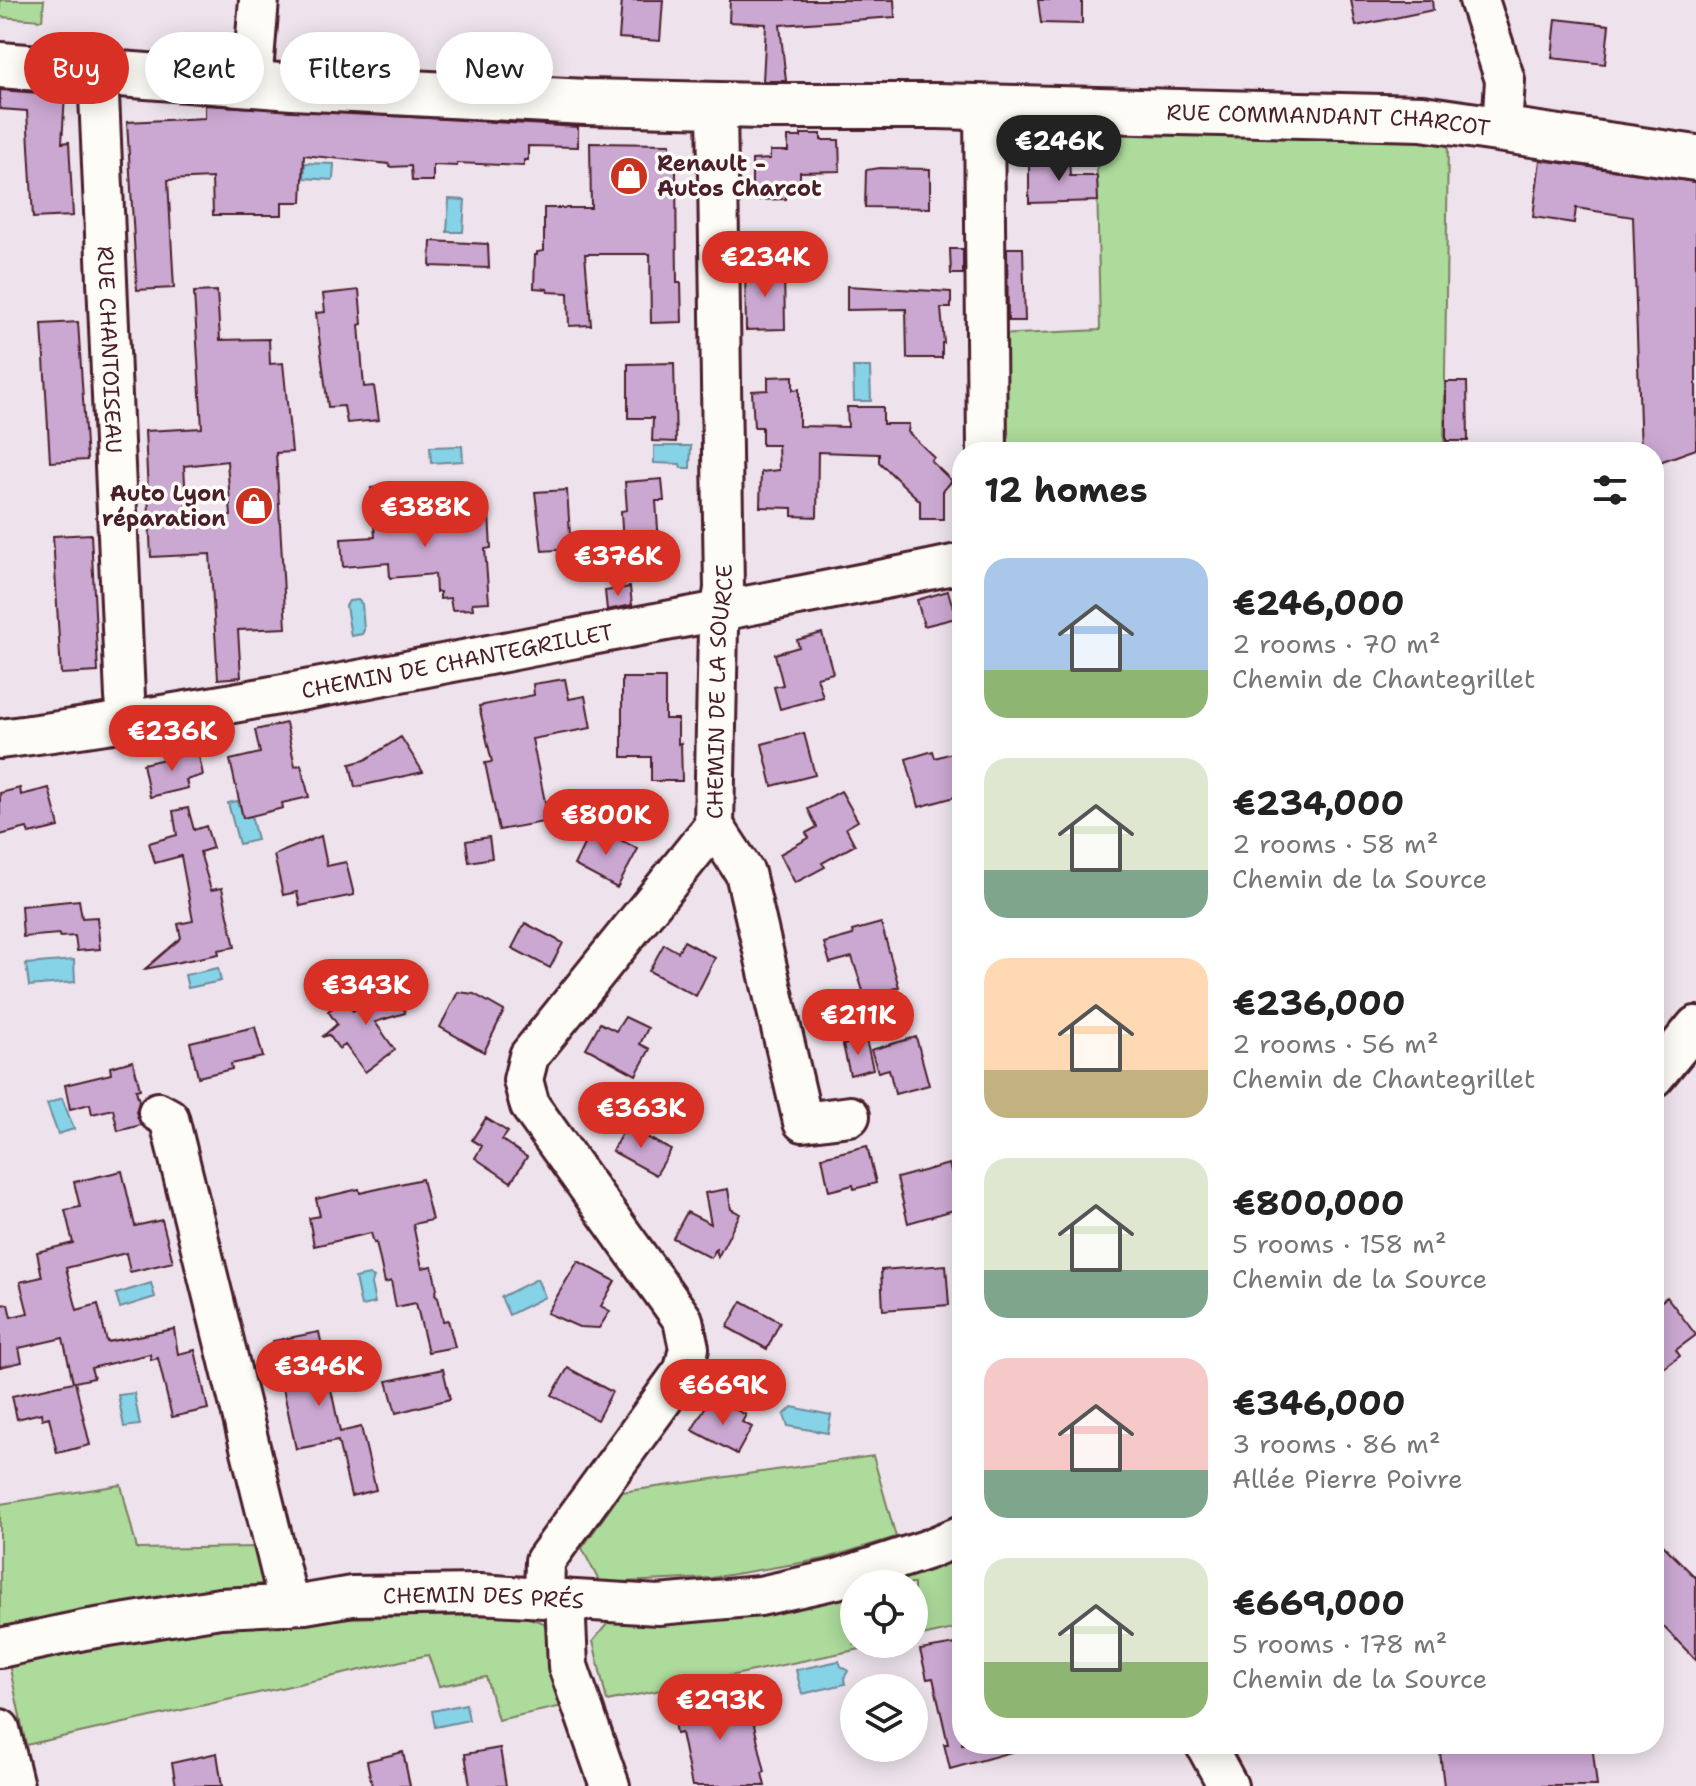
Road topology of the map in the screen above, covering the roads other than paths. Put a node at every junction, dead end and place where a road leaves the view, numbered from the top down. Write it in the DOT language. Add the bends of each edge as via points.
graph roads {
  1 [pos="259,0"];
  2 [pos="1479,0"];
  3 [pos="256,32"];
  4 [pos="0,65"];
  5 [pos="24,67"];
  6 [pos="264,85"];
  7 [pos="99,104"];
  8 [pos="717,105"];
  9 [pos="984,107"];
  10 [pos="1502,129"];
  11 [pos="1696,158"];
  12 [pos="987,442"];
  13 [pos="952,565"];
  14 [pos="721,611"];
  15 [pos="128,723"];
  16 [pos="0,739"];
  17 [pos="714,826"];
  18 [pos="1696,1026"];
  19 [pos="1664,1065"];
  20 [pos="158,1112"];
  21 [pos="850,1116"];
  22 [pos="952,1539"];
  23 [pos="554,1598"];
  24 [pos="289,1605"];
  25 [pos="0,1648"];
  26 [pos="0,1729"];
  27 [pos="1210,1754"];
  28 [pos="14,1786"];
  29 [pos="610,1786"];
  30 [pos="1228,1786"];
  1 -- 3 [label="street"];
  2 -- 10 [label="street" via="1505,80"];
  4 -- 5 [label="main road, RUE COMMANDANT CHARCOT"];
  6 -- 8 [label="main road, RUE COMMANDANT CHARCOT"];
  7 -- 15 [label="street, RUE CHANTOISEAU"];
  8 -- 9 [label="main road, RUE COMMANDANT CHARCOT"];
  8 -- 14 [label="street, CHEMIN DE LA SOURCE"];
  9 -- 10 [label="main road, RUE COMMANDANT CHARCOT" via="1422,118"];
  9 -- 12 [label="street"];
  10 -- 11 [label="main road, RUE COMMANDANT CHARCOT"];
  13 -- 14 [label="street, CHEMIN DE CHANTEGRILLET"];
  14 -- 15 [label="street, CHEMIN DE CHANTEGRILLET"];
  14 -- 17 [label="street, CHEMIN DE LA SOURCE"];
  15 -- 16 [label="street, CHEMIN DE CHANTEGRILLET"];
  17 -- 21 [label="street" via="745,873 803,1122"];
  17 -- 23 [label="street, CHEMIN DE LA SOURCE" via="529,1056 523,1080 530,1106 683,1320 689,1348 684,1370 545,1561"];
  18 -- 19 [label="street"];
  20 -- 24 [label="street" via="169,1118"];
  22 -- 23 [label="street, CHEMIN DES PRÉS" via="837,1579 760,1596 658,1605"];
  23 -- 24 [label="street, CHEMIN DES PRÉS" via="382,1595"];
  23 -- 29 [label="street, CHEMIN DE LA SOURCE" via="568,1666"];
  24 -- 25 [label="street, CHEMIN DES PRÉS" via="220,1608"];
  26 -- 28 [label="street"];
  27 -- 30 [label="street"];
}
